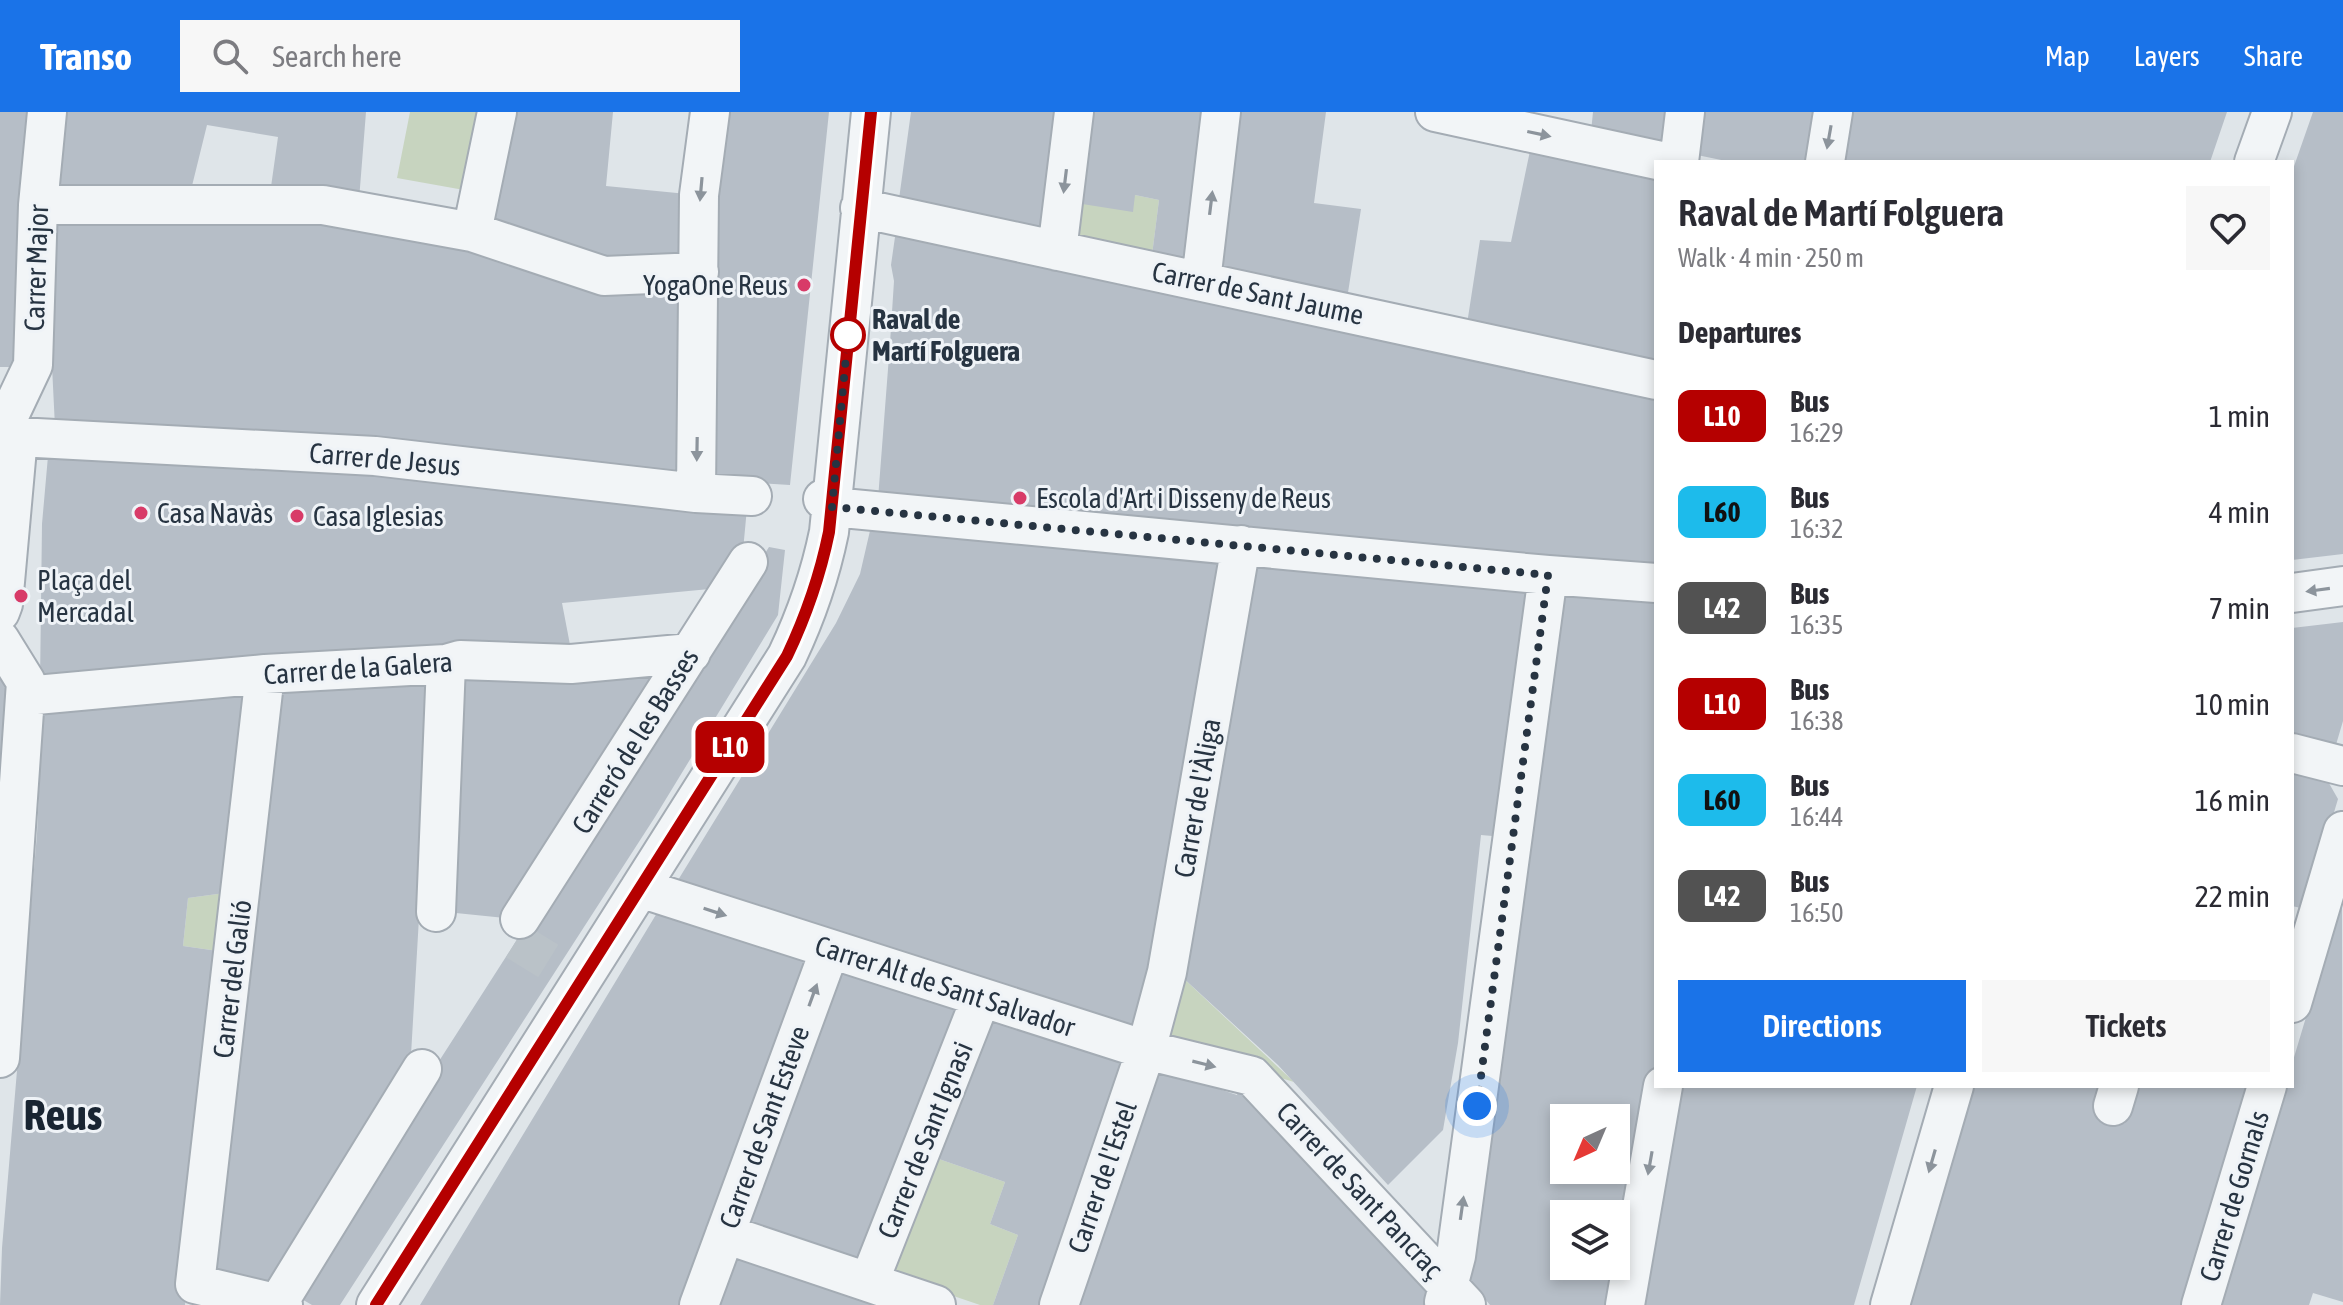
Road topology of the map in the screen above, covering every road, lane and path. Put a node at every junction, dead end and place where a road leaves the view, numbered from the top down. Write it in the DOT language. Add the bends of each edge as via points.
graph roads {
  1 [pos="47,112"];
  2 [pos="497,112"];
  3 [pos="710,112"];
  4 [pos="871,112"];
  5 [pos="1074,112"];
  6 [pos="1221,112"];
  7 [pos="1435,112"];
  8 [pos="1685,112"];
  9 [pos="1833,112"];
  10 [pos="2272,112"];
  11 [pos="1657,160"];
  12 [pos="1679,160"];
  13 [pos="1825,160"];
  14 [pos="2255,160"];
  15 [pos="38,205"];
  16 [pos="860,208"];
  17 [pos="472,232"];
  18 [pos="1057,251"];
  19 [pos="699,272"];
  20 [pos="1201,281"];
  21 [pos="1654,380"];
  22 [pos="8,424"];
  23 [pos="696,493"];
  24 [pos="752,496"];
  25 [pos="828,503"];
  26 [pos="1241,545"];
  27 [pos="748,562"];
  28 [pos="1548,575"];
  29 [pos="1654,583"];
  30 [pos="2343,586"];
  31 [pos="2294,593"];
  32 [pos="0,612"];
  33 [pos="0,640"];
  34 [pos="691,653"];
  35 [pos="446,664"];
  36 [pos="265,674"];
  37 [pos="26,689"];
  38 [pos="2294,753"];
  39 [pos="2343,765"];
  40 [pos="2343,831"];
  41 [pos="640,888"];
  42 [pos="436,912"];
  43 [pos="520,919"];
  44 [pos="2303,927"];
  45 [pos="830,949"];
  46 [pos="2294,989"];
  47 [pos="981,998"];
  48 [pos="1146,1050"];
  49 [pos="0,1058"];
  50 [pos="422,1069"];
  51 [pos="1252,1076"];
  52 [pos="1663,1088"];
  53 [pos="1953,1088"];
  54 [pos="2266,1088"];
  55 [pos="725,1234"];
  56 [pos="869,1282"];
  57 [pos="1452,1298"];
  58 [pos="280,1304"];
  59 [pos="376,1305"];
  60 [pos="699,1305"];
  61 [pos="936,1305"];
  62 [pos="1059,1305"];
  63 [pos="1625,1305"];
  64 [pos="1890,1305"];
  65 [pos="2201,1305"];
  1 -- 15 [label="street, Carrer Major"];
  2 -- 17 [label="street"];
  3 -- 19 [label="street, one-way" via="699,195"];
  4 -- 16 [label="street"];
  5 -- 18 [label="street, one-way"];
  20 -- 6 [label="street, one-way"];
  7 -- 11 [label="street, one-way"];
  8 -- 12 [label="street"];
  9 -- 13 [label="street, one-way"];
  10 -- 14 [label="street"];
  15 -- 17 [label="street" via="323,205"];
  15 -- 22 [label="street, Carrer Major" via="33,365"];
  16 -- 18 [label="street, Carrer de Sant Jaume"];
  16 -- 25 [label="street"];
  17 -- 19 [label="street" via="604,276"];
  18 -- 20 [label="street, Carrer de Sant Jaume"];
  19 -- 23 [label="street, one-way"];
  20 -- 21 [label="street, Carrer de Sant Jaume"];
  22 -- 23 [label="street, Carrer de Jesus" via="375,456"];
  22 -- 32 [label="street"];
  23 -- 24 [label="street, Carrer de Jesus"];
  25 -- 26 [label="street"];
  25 -- 41 [label="street" via="822,567 787,656"];
  26 -- 28 [label="street"];
  26 -- 48 [label="street, Carrer de l'Àliga" via="1167,972"];
  27 -- 34 [label="street, Carreró de les Basses"];
  28 -- 29 [label="street"];
  57 -- 28 [label="street, one-way"];
  30 -- 31 [label="street, one-way"];
  33 -- 37 [label="street"];
  34 -- 35 [label="street, Carrer de la Galera" via="571,664"];
  34 -- 43 [label="street, Carreró de les Basses"];
  35 -- 36 [label="street, Carrer de la Galera"];
  35 -- 42 [label="street"];
  36 -- 37 [label="street, Carrer de la Galera"];
  36 -- 58 [label="street, Carrer del Galió" via="195,1284"];
  37 -- 49 [label="street"];
  38 -- 39 [label="street"];
  40 -- 44 [label="street"];
  41 -- 45 [label="street, Carrer Alt de Sant Salvador, one-way"];
  41 -- 59 [label="street" via="569,975"];
  44 -- 46 [label="street"];
  45 -- 47 [label="street, Carrer Alt de Sant Salvador"];
  55 -- 45 [label="street, Carrer de Sant Esteve, one-way"];
  47 -- 48 [label="street, Carrer Alt de Sant Salvador"];
  47 -- 56 [label="street, Carrer de Sant Ignasi"];
  48 -- 51 [label="street, Carrer Alt de Sant Salvador, one-way"];
  48 -- 62 [label="street, Carrer de l'Estel"];
  50 -- 58 [label="street"];
  51 -- 57 [label="street, Carrer de Sant Pancraç"];
  52 -- 63 [label="street, one-way"];
  53 -- 64 [label="street, one-way"];
  54 -- 65 [label="street, Carrer de Gornals"];
  55 -- 56 [label="street"];
  55 -- 60 [label="street, Carrer de Sant Esteve"];
  56 -- 61 [label="street"];
}
